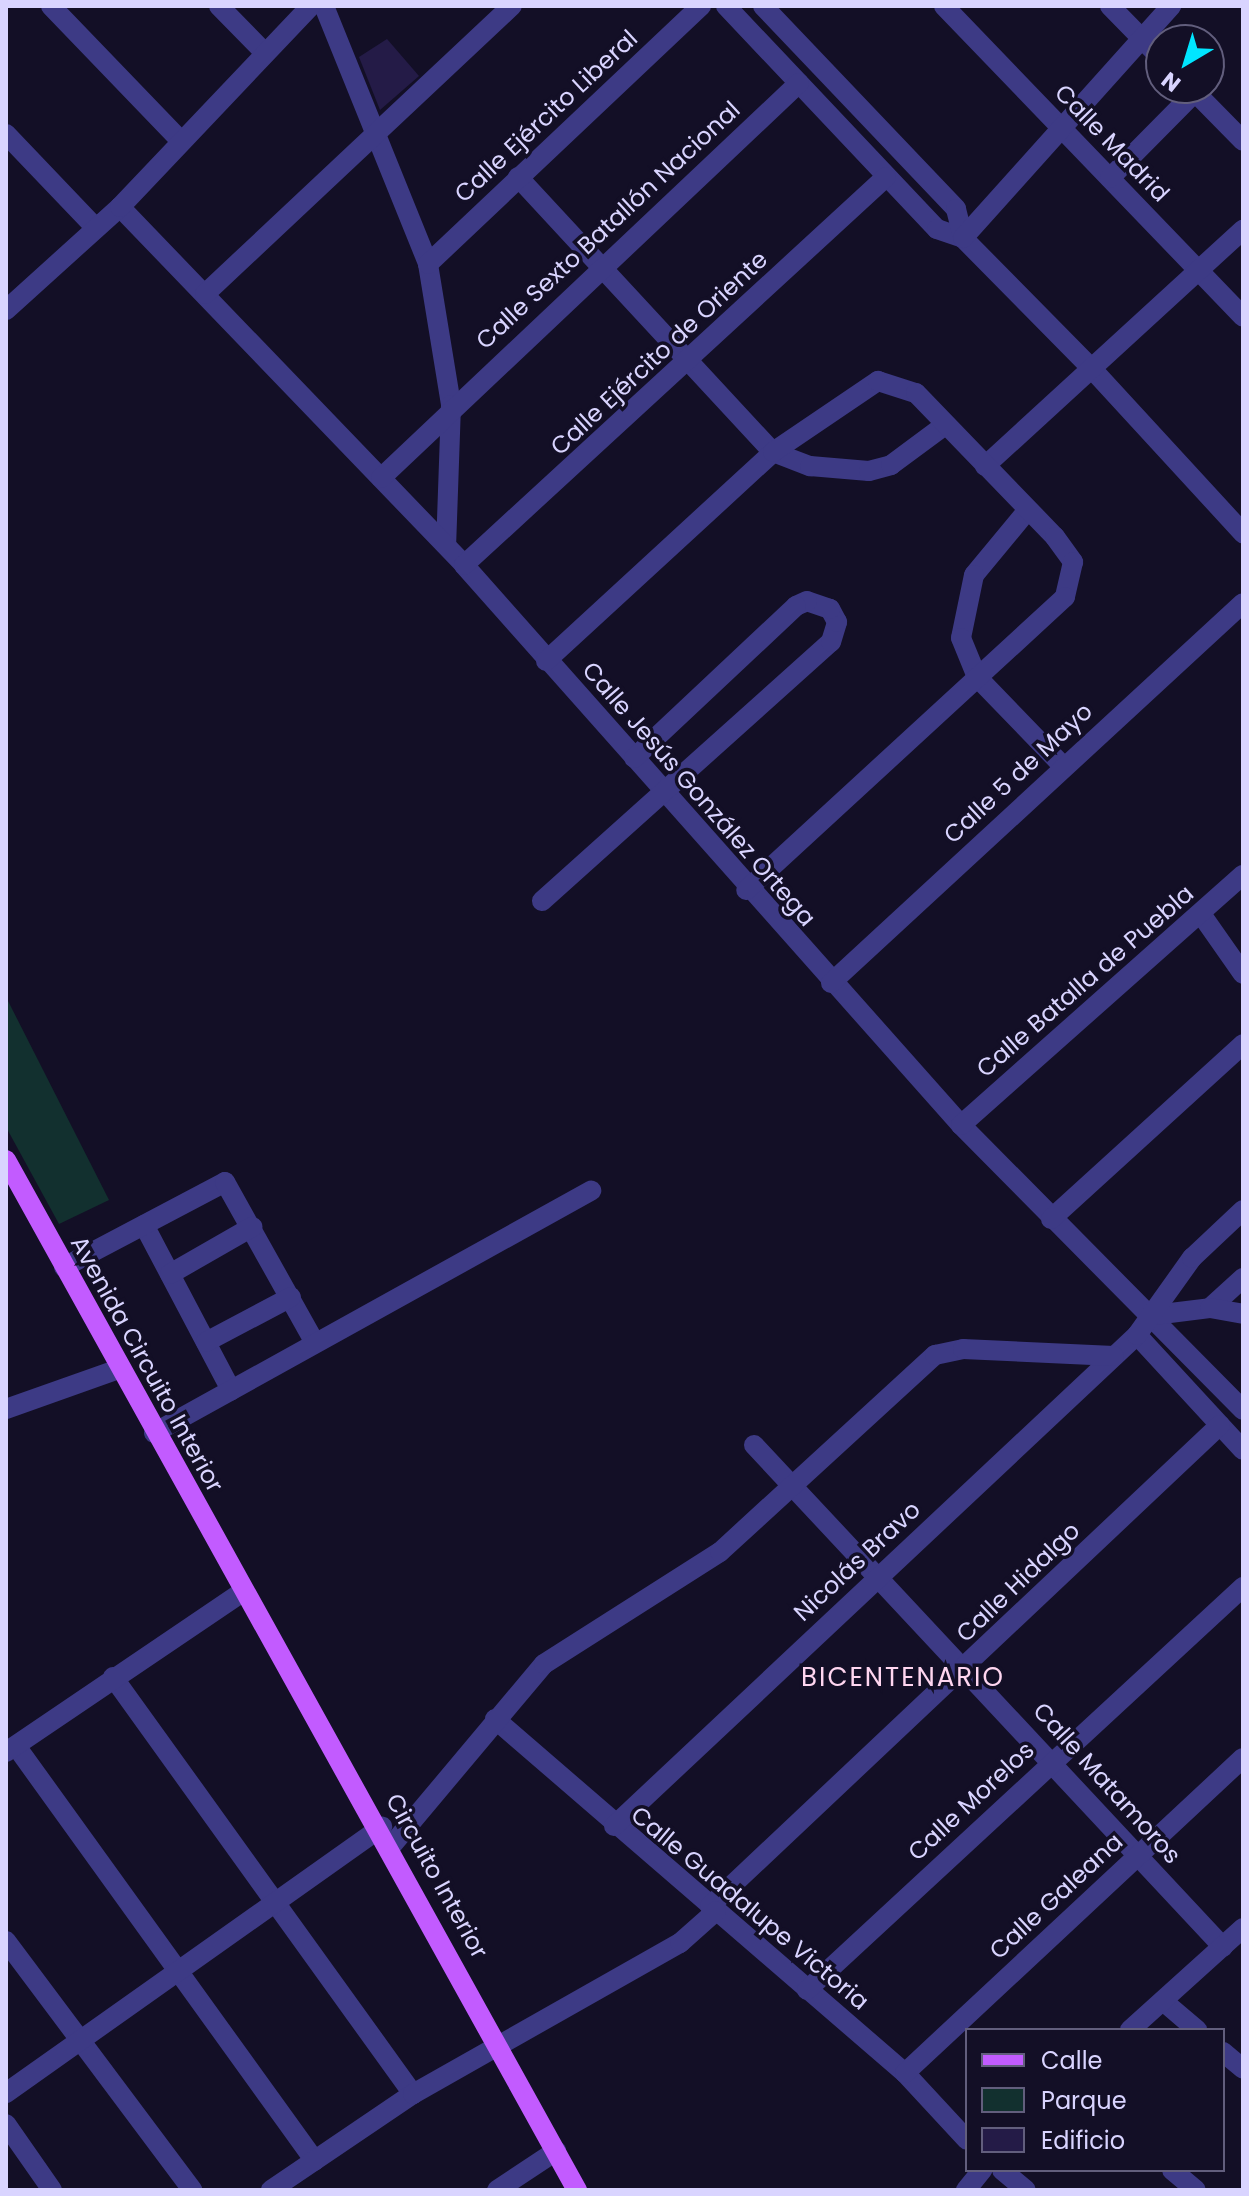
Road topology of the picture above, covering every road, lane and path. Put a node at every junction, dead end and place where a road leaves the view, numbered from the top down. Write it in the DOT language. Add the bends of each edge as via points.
graph roads {
  1 [pos="51,6"];
  2 [pos="219,6"];
  3 [pos="311,6"];
  4 [pos="324,6"];
  5 [pos="512,6"];
  6 [pos="701,6"];
  7 [pos="726,6"];
  8 [pos="763,6"];
  9 [pos="944,6"];
  10 [pos="1110,6"];
  11 [pos="1171,6"];
  12 [pos="1141,37"];
  13 [pos="1145,41"];
  14 [pos="800,45"];
  15 [pos="265,53"];
  16 [pos="782,64"];
  17 [pos="799,83"];
  18 [pos="1180,104"];
  19 [pos="1207,104"];
  20 [pos="868,116"];
  21 [pos="1061,128"];
  22 [pos="378,130"];
  23 [pos="6,134"];
  24 [pos="848,136"];
  25 [pos="180,140"];
  26 [pos="1243,141"];
  27 [pos="518,177"];
  28 [pos="886,177"];
  29 [pos="1110,178"];
  30 [pos="120,207"];
  31 [pos="94,226"];
  32 [pos="1243,230"];
  33 [pos="963,238"];
  34 [pos="428,264"];
  35 [pos="603,268"];
  36 [pos="1201,273"];
  37 [pos="205,294"];
  38 [pos="6,309"];
  39 [pos="1243,317"];
  40 [pos="691,360"];
  41 [pos="1093,370"];
  42 [pos="451,405"];
  43 [pos="945,425"];
  44 [pos="773,452"];
  45 [pos="985,466"];
  46 [pos="381,478"];
  47 [pos="1027,511"];
  48 [pos="1243,533"];
  49 [pos="446,545"];
  50 [pos="464,565"];
  51 [pos="1243,603"];
  52 [pos="546,661"];
  53 [pos="977,677"];
  54 [pos="634,758"];
  55 [pos="1063,766"];
  56 [pos="662,793"];
  57 [pos="1243,875"];
  58 [pos="746,890"];
  59 [pos="542,901"];
  60 [pos="1201,914"];
  61 [pos="1243,974"];
  62 [pos="831,983"];
  63 [pos="1243,1044"];
  64 [pos="961,1125"];
  65 [pos="6,1160"];
  66 [pos="591,1191"];
  67 [pos="1243,1210"];
  68 [pos="1051,1219"];
  69 [pos="144,1225"];
  70 [pos="252,1227"];
  71 [pos="64,1267"];
  72 [pos="170,1274"];
  73 [pos="1243,1278"];
  74 [pos="291,1297"];
  75 [pos="1210,1308"];
  76 [pos="1243,1314"];
  77 [pos="1154,1315"];
  78 [pos="1137,1335"];
  79 [pos="206,1342"];
  80 [pos="315,1343"];
  81 [pos="1114,1356"];
  82 [pos="119,1369"];
  83 [pos="231,1390"];
  84 [pos="6,1409"];
  85 [pos="1243,1410"];
  86 [pos="1220,1425"];
  87 [pos="154,1433"];
  88 [pos="754,1445"];
  89 [pos="1243,1450"];
  90 [pos="797,1483"];
  91 [pos="879,1577"];
  92 [pos="1243,1587"];
  93 [pos="244,1591"];
  94 [pos="966,1669"];
  95 [pos="113,1677"];
  96 [pos="495,1719"];
  97 [pos="11,1749"];
  98 [pos="1243,1758"];
  99 [pos="1052,1761"];
  100 [pos="614,1826"];
  101 [pos="387,1836"];
  102 [pos="1137,1855"];
  103 [pos="276,1899"];
  104 [pos="713,1908"];
  105 [pos="1243,1928"];
  106 [pos="6,1941"];
  107 [pos="1223,1947"];
  108 [pos="180,1972"];
  109 [pos="807,1990"];
  110 [pos="1163,2001"];
  111 [pos="1132,2028"];
  112 [pos="1195,2028"];
  113 [pos="80,2042"];
  114 [pos="500,2047"];
  115 [pos="1225,2054"];
  116 [pos="1243,2069"];
  117 [pos="905,2073"];
  118 [pos="6,2093"];
  119 [pos="413,2094"];
  120 [pos="6,2124"];
  121 [pos="965,2138"];
  122 [pos="556,2151"];
  123 [pos="315,2161"];
  124 [pos="980,2172"];
  125 [pos="1004,2172"];
  126 [pos="1174,2172"];
  127 [pos="52,2190"];
  128 [pos="192,2190"];
  129 [pos="271,2190"];
  130 [pos="497,2190"];
  131 [pos="577,2190"];
  132 [pos="966,2190"];
  133 [pos="1026,2190"];
  134 [pos="1196,2190"];
  1 -- 25 [label="street"];
  2 -- 15 [label="street"];
  3 -- 15 [label="street"];
  4 -- 22 [label="street"];
  5 -- 22 [label="street"];
  6 -- 27 [label="street, Calle Ejército Liberal"];
  7 -- 16 [label="street"];
  8 -- 14 [label="street"];
  9 -- 21 [label="street, Calle Madrid"];
  10 -- 12 [label="street"];
  11 -- 12 [label="street"];
  12 -- 13 [label="street"];
  12 -- 21 [label="street"];
  14 -- 16 [label="street"];
  14 -- 20 [label="street"];
  15 -- 25 [label="street"];
  16 -- 17 [label="street"];
  17 -- 24 [label="street"];
  17 -- 35 [label="street, Calle Sexto Batallón Nacional"];
  18 -- 29 [label="street"];
  19 -- 26 [label="street"];
  20 -- 24 [label="street"];
  20 -- 33 [label="street" via="956,209"];
  21 -- 29 [label="street, Calle Madrid"];
  21 -- 33 [label="street"];
  22 -- 34 [label="street"];
  22 -- 37 [label="street"];
  23 -- 31 [label="street"];
  24 -- 28 [label="street"];
  25 -- 30 [label="street"];
  27 -- 34 [label="street, Calle Ejército Liberal"];
  27 -- 35 [label="street"];
  28 -- 33 [label="street" via="937,229"];
  28 -- 40 [label="street, Calle Ejército de Oriente"];
  29 -- 36 [label="street, Calle Madrid"];
  30 -- 31 [label="street"];
  30 -- 37 [label="street, Calle Jesús González Ortega"];
  31 -- 38 [label="street"];
  32 -- 36 [label="street"];
  33 -- 41 [label="street"];
  34 -- 42 [label="street"];
  35 -- 40 [label="street"];
  35 -- 42 [label="street, Calle Sexto Batallón Nacional"];
  36 -- 39 [label="street, Calle Madrid"];
  36 -- 41 [label="street"];
  37 -- 46 [label="street, Calle Jesús González Ortega"];
  40 -- 44 [label="street"];
  40 -- 50 [label="street, Calle Ejército de Oriente"];
  41 -- 45 [label="street"];
  41 -- 48 [label="street"];
  42 -- 46 [label="street, Calle Sexto Batallón Nacional"];
  42 -- 49 [label="street"];
  43 -- 44 [label="street" via="891,465 869,471 810,466"];
  43 -- 44 [label="street" via="916,393 878,381"];
  43 -- 45 [label="street"];
  44 -- 52 [label="street"];
  45 -- 47 [label="street"];
  46 -- 49 [label="street, Calle Jesús González Ortega"];
  47 -- 53 [label="street" via="974,575 961,638"];
  47 -- 53 [label="street" via="1070,555 1071,584"];
  49 -- 50 [label="street, Calle Jesús González Ortega"];
  50 -- 52 [label="street, Calle Jesús González Ortega"];
  51 -- 55 [label="street, Calle 5 de Mayo"];
  52 -- 54 [label="street, Calle Jesús González Ortega"];
  53 -- 55 [label="street"];
  53 -- 58 [label="street"];
  54 -- 56 [label="street, Calle Jesús González Ortega"];
  54 -- 56 [label="street" via="796,606 807,601 830,609 837,622 831,642"];
  55 -- 62 [label="street, Calle 5 de Mayo"];
  56 -- 58 [label="street, Calle Jesús González Ortega"];
  56 -- 59 [label="street"];
  57 -- 60 [label="street, Calle Batalla de Puebla"];
  58 -- 62 [label="street, Calle Jesús González Ortega"];
  60 -- 61 [label="street"];
  60 -- 64 [label="street, Calle Batalla de Puebla"];
  62 -- 64 [label="street, Calle Jesús González Ortega"];
  63 -- 68 [label="street"];
  64 -- 68 [label="street, Calle Jesús González Ortega"];
  65 -- 71 [label="main road, Avenida Circuito Interior"];
  66 -- 80 [label="street"];
  67 -- 77 [label="street, Nicolás Bravo" via="1192,1258"];
  68 -- 77 [label="street, Calle Jesús González Ortega"];
  69 -- 70 [label="street" via="225,1182"];
  69 -- 71 [label="street"];
  69 -- 72 [label="street"];
  70 -- 72 [label="street"];
  70 -- 74 [label="street"];
  71 -- 82 [label="main road, Avenida Circuito Interior"];
  72 -- 79 [label="street"];
  73 -- 75 [label="street"];
  74 -- 79 [label="street"];
  74 -- 80 [label="street"];
  75 -- 76 [label="street"];
  75 -- 77 [label="street"];
  77 -- 78 [label="street, Nicolás Bravo"];
  77 -- 85 [label="street, Calle Jesús González Ortega"];
  78 -- 81 [label="street, Nicolás Bravo"];
  78 -- 86 [label="street"];
  79 -- 83 [label="street"];
  80 -- 83 [label="street"];
  81 -- 90 [label="street" via="963,1349 935,1355"];
  81 -- 91 [label="street, Nicolás Bravo"];
  82 -- 84 [label="street"];
  82 -- 87 [label="main road, Avenida Circuito Interior"];
  83 -- 87 [label="street"];
  86 -- 89 [label="street"];
  86 -- 94 [label="street, Calle Hidalgo"];
  87 -- 93 [label="main road, Avenida Circuito Interior"];
  88 -- 90 [label="street, Calle Matamoros"];
  90 -- 91 [label="street, Calle Matamoros"];
  90 -- 96 [label="street" via="708,1560 616,1612 544,1664"];
  91 -- 94 [label="street, Calle Matamoros"];
  91 -- 100 [label="street, Nicolás Bravo"];
  92 -- 99 [label="street, Calle Morelos"];
  93 -- 95 [label="street"];
  93 -- 101 [label="main road, Circuito Interior"];
  94 -- 99 [label="street, Calle Matamoros"];
  94 -- 104 [label="street, Calle Hidalgo"];
  95 -- 97 [label="street"];
  95 -- 103 [label="street"];
  96 -- 100 [label="street, Calle Guadalupe Victoria"];
  96 -- 101 [label="street"];
  97 -- 108 [label="street"];
  98 -- 102 [label="street, Calle Galeana"];
  99 -- 102 [label="street, Calle Matamoros"];
  99 -- 109 [label="street, Calle Morelos"];
  100 -- 104 [label="street, Calle Guadalupe Victoria"];
  101 -- 103 [label="street"];
  101 -- 114 [label="main road, Circuito Interior"];
  102 -- 107 [label="street, Calle Matamoros"];
  102 -- 117 [label="street, Calle Galeana"];
  103 -- 108 [label="street"];
  103 -- 119 [label="street"];
  104 -- 109 [label="street, Calle Guadalupe Victoria"];
  104 -- 114 [label="street, Calle Hidalgo" via="685,1940"];
  105 -- 107 [label="street"];
  106 -- 113 [label="street"];
  107 -- 110 [label="street"];
  108 -- 113 [label="street"];
  108 -- 123 [label="street"];
  109 -- 117 [label="street, Calle Guadalupe Victoria"];
  110 -- 111 [label="street"];
  110 -- 112 [label="street"];
  113 -- 118 [label="street"];
  113 -- 128 [label="street"];
  114 -- 119 [label="street, Calle Hidalgo"];
  114 -- 122 [label="main road, Circuito Interior"];
  115 -- 116 [label="street"];
  117 -- 121 [label="street, Calle Guadalupe Victoria"];
  119 -- 123 [label="street, Calle Hidalgo"];
  120 -- 127 [label="street"];
  122 -- 130 [label="street"];
  122 -- 131 [label="main road, Circuito Interior"];
  123 -- 129 [label="street, Calle Hidalgo"];
  124 -- 132 [label="street"];
  125 -- 133 [label="street"];
  126 -- 134 [label="street"];
}
